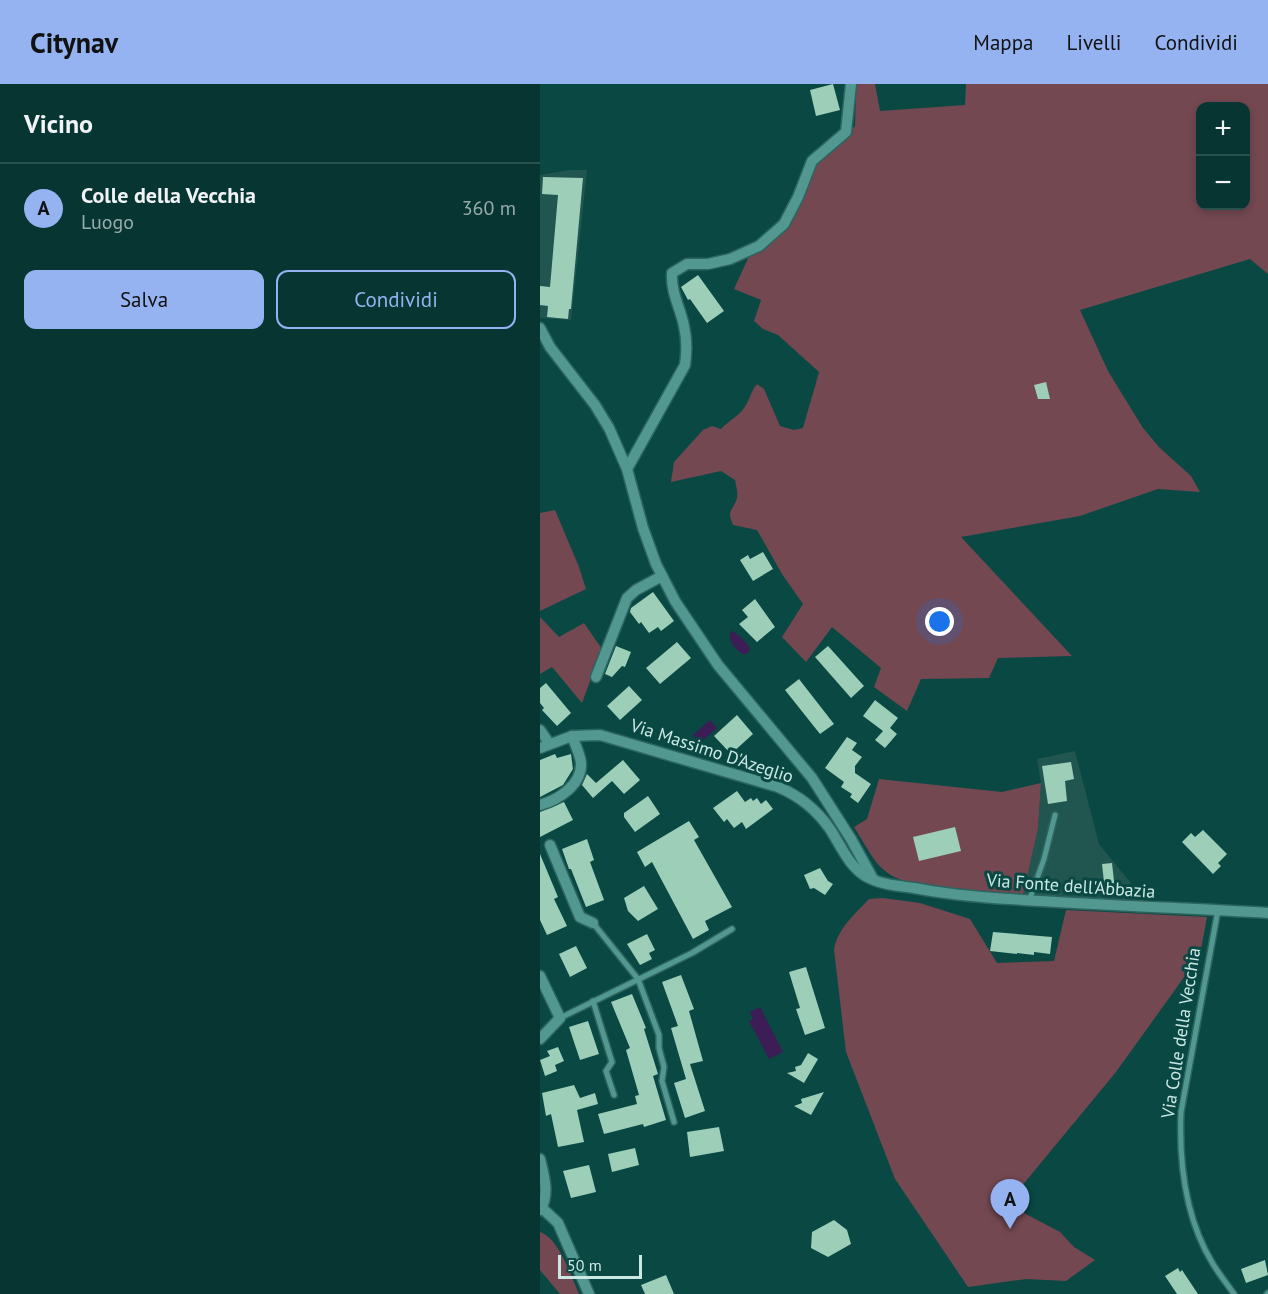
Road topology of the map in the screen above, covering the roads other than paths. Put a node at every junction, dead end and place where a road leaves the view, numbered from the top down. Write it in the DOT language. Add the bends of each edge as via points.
graph roads {
  1 [pos="851,84"];
  2 [pos="540,328"];
  3 [pos="627,469"];
  4 [pos="662,576"];
  5 [pos="596,677"];
  6 [pos="540,730"];
  7 [pos="572,736"];
  8 [pos="544,746"];
  9 [pos="540,805"];
  10 [pos="1055,815"];
  11 [pos="550,845"];
  12 [pos="873,880"];
  13 [pos="1029,901"];
  14 [pos="1218,910"];
  15 [pos="1268,913"];
  16 [pos="593,923"];
  17 [pos="732,929"];
  18 [pos="540,976"];
  19 [pos="638,979"];
  20 [pos="593,1001"];
  21 [pos="560,1018"];
  22 [pos="540,1039"];
  23 [pos="614,1095"];
  24 [pos="674,1122"];
  25 [pos="540,1159"];
  26 [pos="541,1209"];
  27 [pos="589,1294"];
  28 [pos="1234,1294"];
  1 -- 3 [label="street" via="846,132 812,161 784,224 759,246 730,259 687,264 672,273 672,287 684,325 685,365"];
  2 -- 3 [label="street" via="599,412"];
  3 -- 4 [label="street" via="643,528"];
  4 -- 5 [label="street" via="627,598"];
  4 -- 12 [label="street" via="709,653 812,778"];
  6 -- 8 [label="street"];
  7 -- 8 [label="street, Via Massimo D'Azeglio"];
  7 -- 9 [label="street" via="580,759 579,775 564,793"];
  7 -- 12 [label="street, Via Massimo D'Azeglio" via="610,736 793,794 812,807 853,864"];
  10 -- 13 [label="lane"];
  11 -- 16 [label="street" via="580,917"];
  12 -- 13 [label="street, Via Fonte dell'Abbazia" via="946,894"];
  13 -- 14 [label="street, Via Fonte dell'Abbazia"];
  14 -- 15 [label="street, Via Fonte dell'Abbazia"];
  14 -- 28 [label="lane, Via Colle della Vecchia" via="1181,1112 1180,1145 1191,1214 1212,1262"];
  16 -- 19 [label="lane"];
  17 -- 19 [label="lane"];
  18 -- 21 [label="street"];
  19 -- 20 [label="lane"];
  19 -- 24 [label="lane" via="659,1035 662,1081"];
  20 -- 21 [label="lane"];
  20 -- 23 [label="lane" via="612,1062 606,1071"];
  21 -- 22 [label="street"];
  25 -- 26 [label="street" via="546,1193"];
  26 -- 27 [label="street" via="558,1223"];
}
